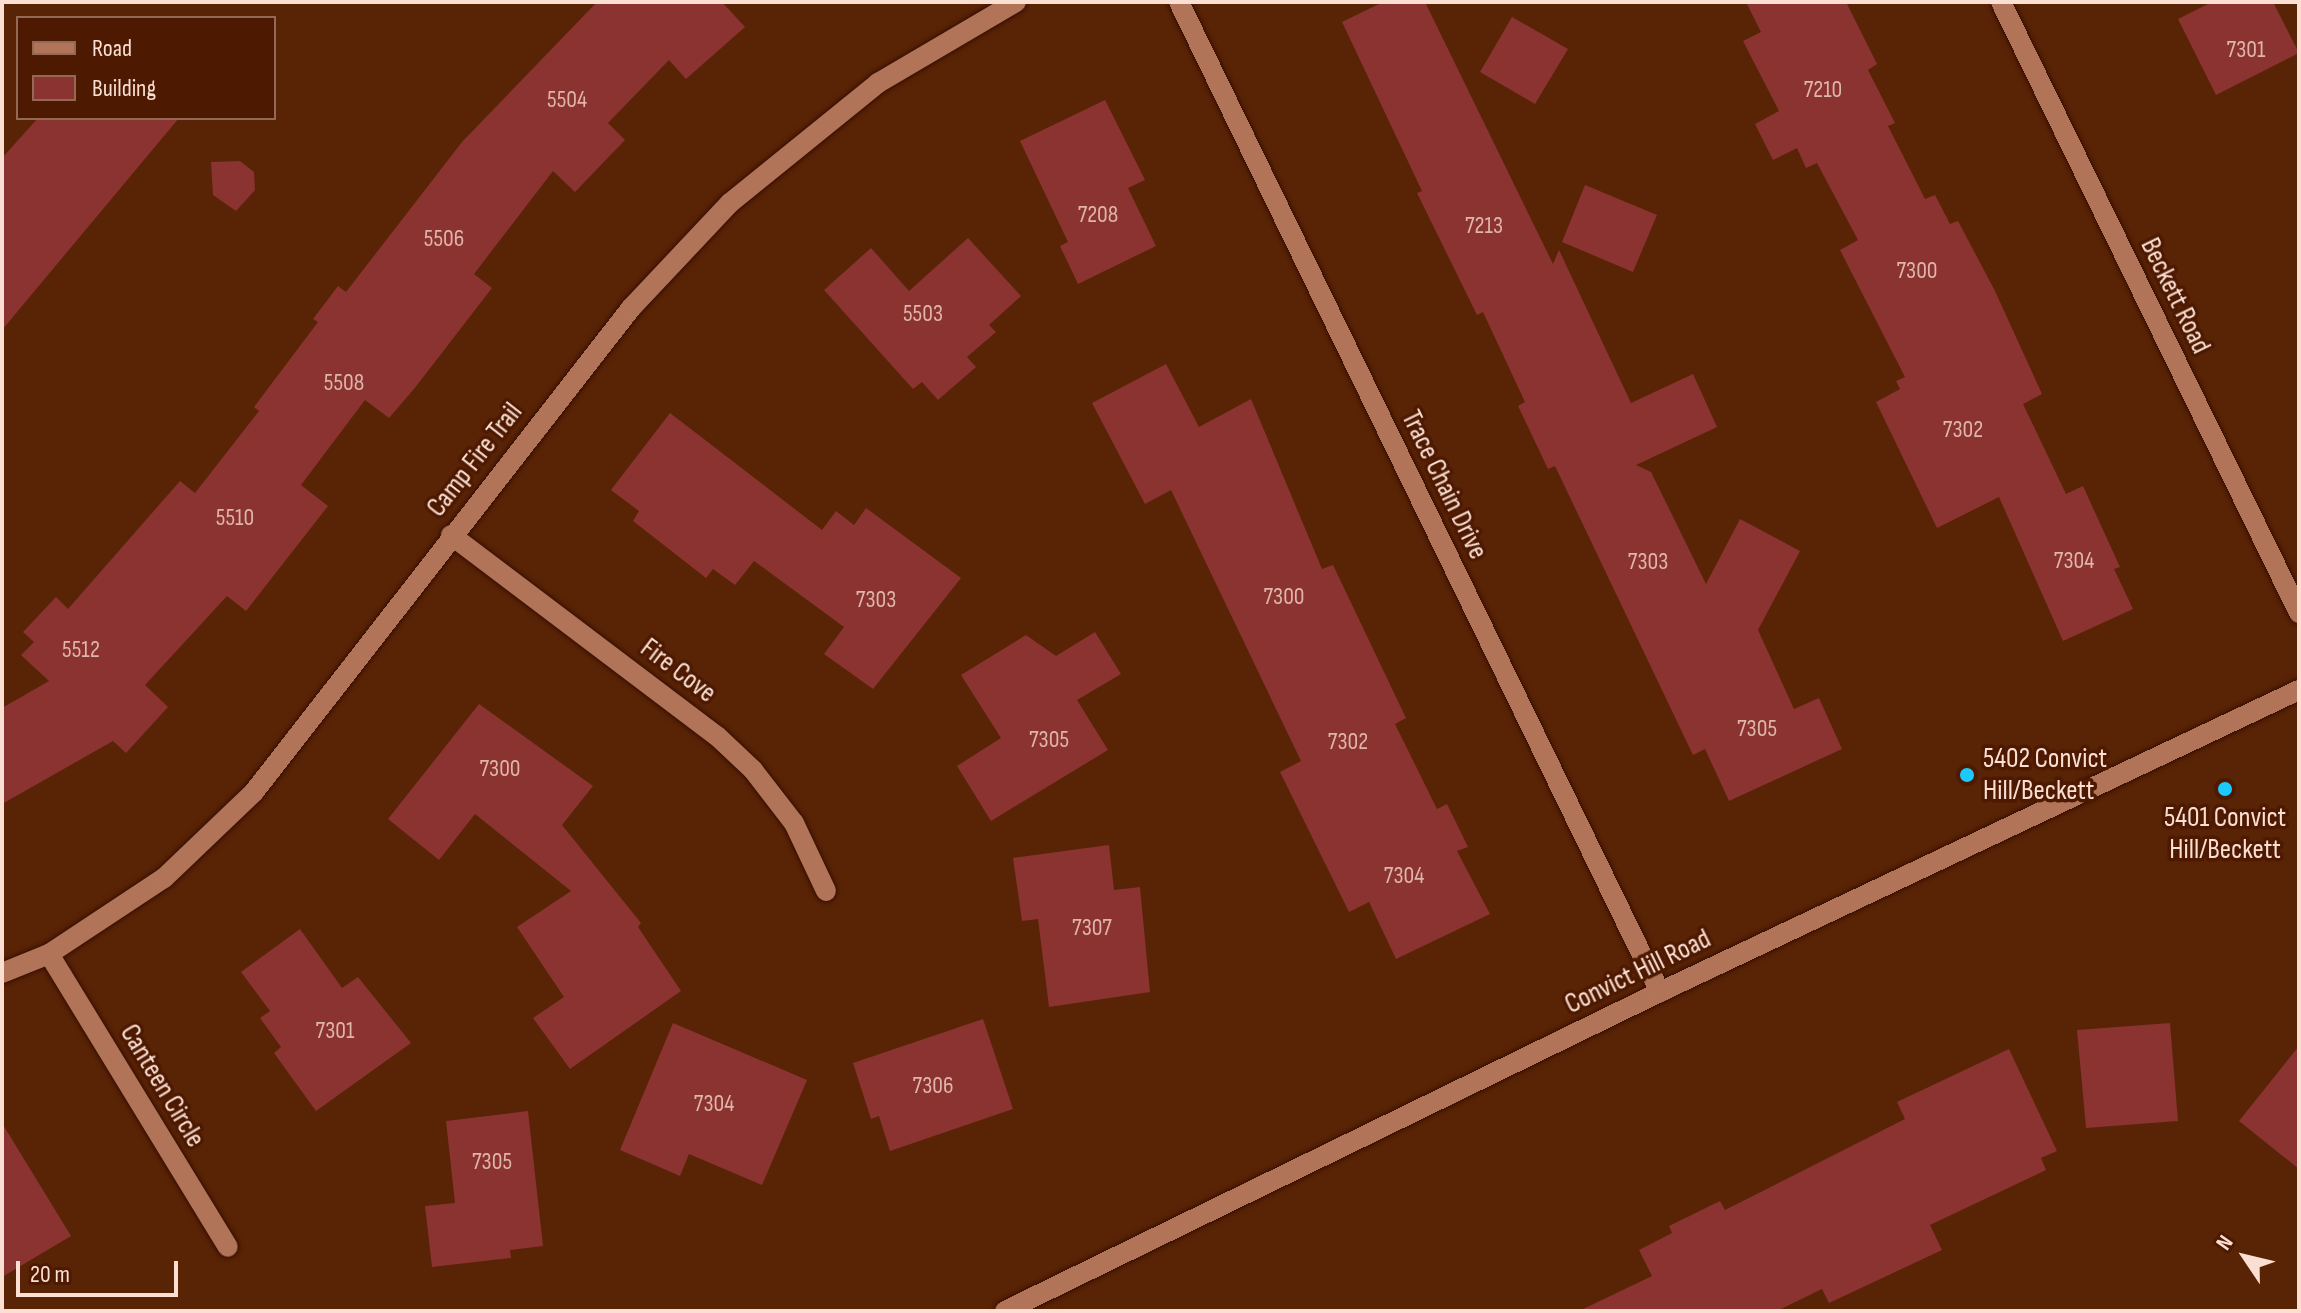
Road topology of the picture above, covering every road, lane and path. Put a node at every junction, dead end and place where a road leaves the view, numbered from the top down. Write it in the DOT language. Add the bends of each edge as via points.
graph roads {
  1 [pos="1016,2"];
  2 [pos="1179,2"];
  3 [pos="2001,2"];
  4 [pos="451,535"];
  5 [pos="2299,613"];
  6 [pos="2299,690"];
  7 [pos="826,891"];
  8 [pos="49,954"];
  9 [pos="2,973"];
  10 [pos="1660,992"];
  11 [pos="228,1247"];
  12 [pos="1005,1311"];
  1 -- 4 [label="street, Camp Fire Trail" via="878,83 730,203 631,308"];
  2 -- 10 [label="street, Trace Chain Drive"];
  3 -- 5 [label="street, Beckett Road"];
  4 -- 7 [label="street, Fire Cove" via="744,761 794,823"];
  4 -- 8 [label="street, Camp Fire Trail" via="254,792 164,878"];
  6 -- 10 [label="street, Convict Hill Road"];
  8 -- 9 [label="street, Camp Fire Trail"];
  8 -- 11 [label="street, Canteen Circle"];
  10 -- 12 [label="street, Convict Hill Road"];
}
